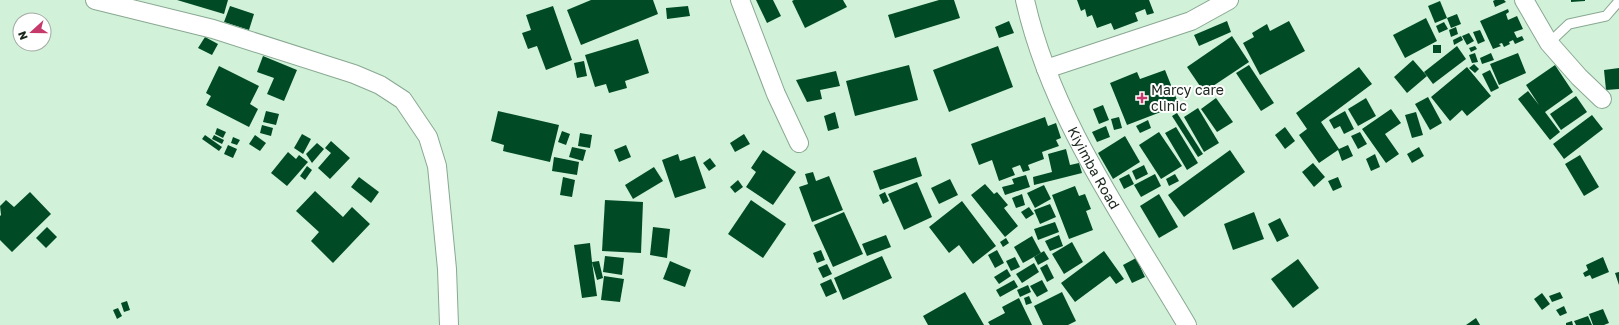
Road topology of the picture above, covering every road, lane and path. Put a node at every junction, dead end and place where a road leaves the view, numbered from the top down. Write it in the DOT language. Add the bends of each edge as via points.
graph roads {
  1 [pos="95,0"];
  2 [pos="740,0"];
  3 [pos="1025,0"];
  4 [pos="1229,0"];
  5 [pos="1524,0"];
  6 [pos="1619,1"];
  7 [pos="1549,43"];
  8 [pos="1046,70"];
  9 [pos="1602,99"];
  10 [pos="799,143"];
  11 [pos="449,325"];
  12 [pos="1187,325"];
  1 -- 11 [label="street" via="213,29 354,74 380,85 403,100 428,137 437,166 447,269"];
  2 -- 10 [label="street" via="776,94"];
  3 -- 8 [label="street, Kiyimba Road"];
  4 -- 8 [label="street" via="1191,21"];
  5 -- 7 [label="street"];
  6 -- 7 [label="lane" via="1606,16 1569,24"];
  7 -- 9 [label="street"];
  8 -- 12 [label="street, Kiyimba Road" via="1060,105 1111,200"];
}
